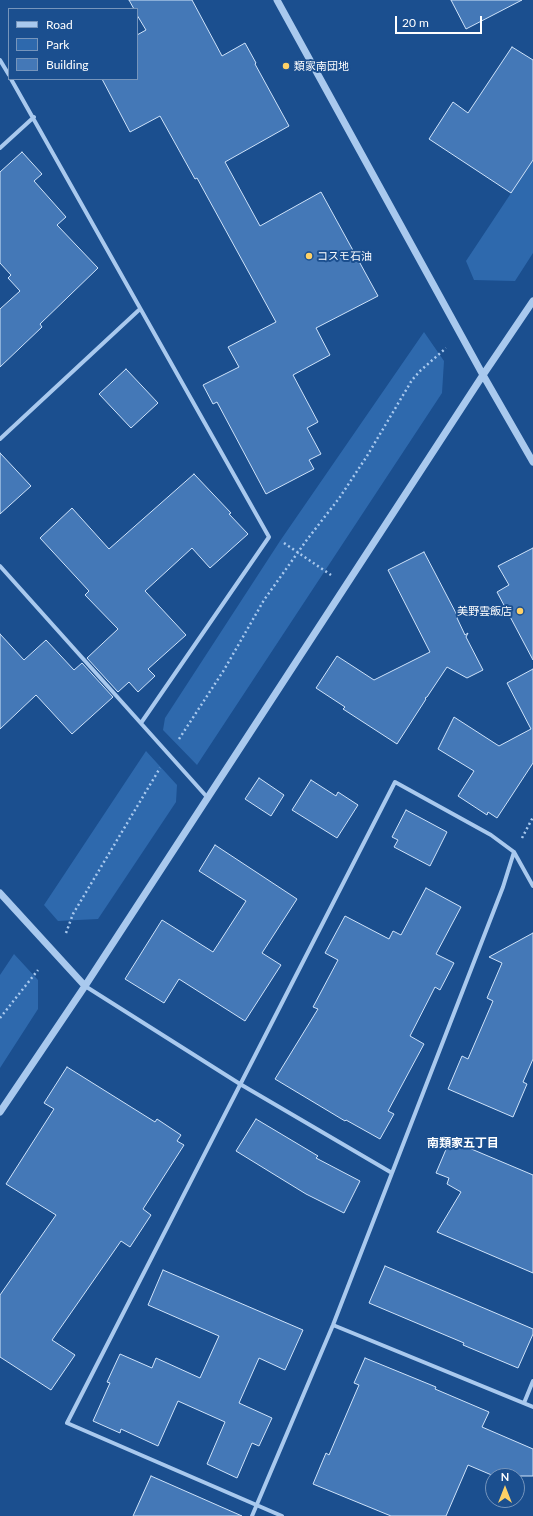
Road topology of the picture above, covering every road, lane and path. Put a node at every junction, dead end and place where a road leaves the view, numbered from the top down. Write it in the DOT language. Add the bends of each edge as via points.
graph roads {
  1 [pos="278,0"];
  2 [pos="0,60"];
  3 [pos="8,73"];
  4 [pos="12,80"];
  5 [pos="34,117"];
  6 [pos="0,148"];
  7 [pos="533,301"];
  8 [pos="140,309"];
  9 [pos="446,348"];
  10 [pos="483,375"];
  11 [pos="0,439"];
  12 [pos="533,462"];
  13 [pos="269,537"];
  14 [pos="297,553"];
  15 [pos="0,566"];
  16 [pos="331,575"];
  17 [pos="142,723"];
  18 [pos="168,753"];
  19 [pos="207,797"];
  20 [pos="533,817"];
  21 [pos="514,852"];
  22 [pos="533,886"];
  23 [pos="0,893"];
  24 [pos="66,932"];
  25 [pos="38,970"];
  26 [pos="85,986"];
  27 [pos="0,1018"];
  28 [pos="240,1084"];
  29 [pos="0,1112"];
  30 [pos="392,1173"];
  31 [pos="333,1325"];
  32 [pos="533,1381"];
  33 [pos="524,1404"];
  34 [pos="533,1407"];
  35 [pos="256,1505"];
  36 [pos="252,1516"];
  37 [pos="282,1516"];
  1 -- 10 [label="street"];
  2 -- 3 [label="street"];
  4 -- 5 [label="street"];
  5 -- 6 [label="street"];
  5 -- 8 [label="street"];
  7 -- 10 [label="street"];
  8 -- 11 [label="street"];
  8 -- 13 [label="street"];
  9 -- 14 [label="path" via="412,380 340,497"];
  10 -- 12 [label="street"];
  10 -- 19 [label="street"];
  13 -- 14 [label="path"];
  13 -- 17 [label="street"];
  14 -- 16 [label="path"];
  14 -- 18 [label="path" via="264,600 186,730"];
  15 -- 17 [label="street"];
  17 -- 18 [label="street"];
  18 -- 19 [label="street"];
  18 -- 24 [label="path"];
  19 -- 26 [label="street"];
  20 -- 21 [label="path"];
  21 -- 22 [label="street"];
  21 -- 28 [label="street" via="491,835 395,782"];
  21 -- 30 [label="street" via="503,887"];
  23 -- 26 [label="street"];
  25 -- 27 [label="path"];
  26 -- 28 [label="street"];
  26 -- 29 [label="street"];
  28 -- 30 [label="street"];
  28 -- 35 [label="street" via="67,1423"];
  30 -- 31 [label="street"];
  31 -- 33 [label="street"];
  31 -- 35 [label="street"];
  32 -- 33 [label="street"];
  33 -- 34 [label="street"];
  35 -- 36 [label="street"];
  35 -- 37 [label="street"];
}
